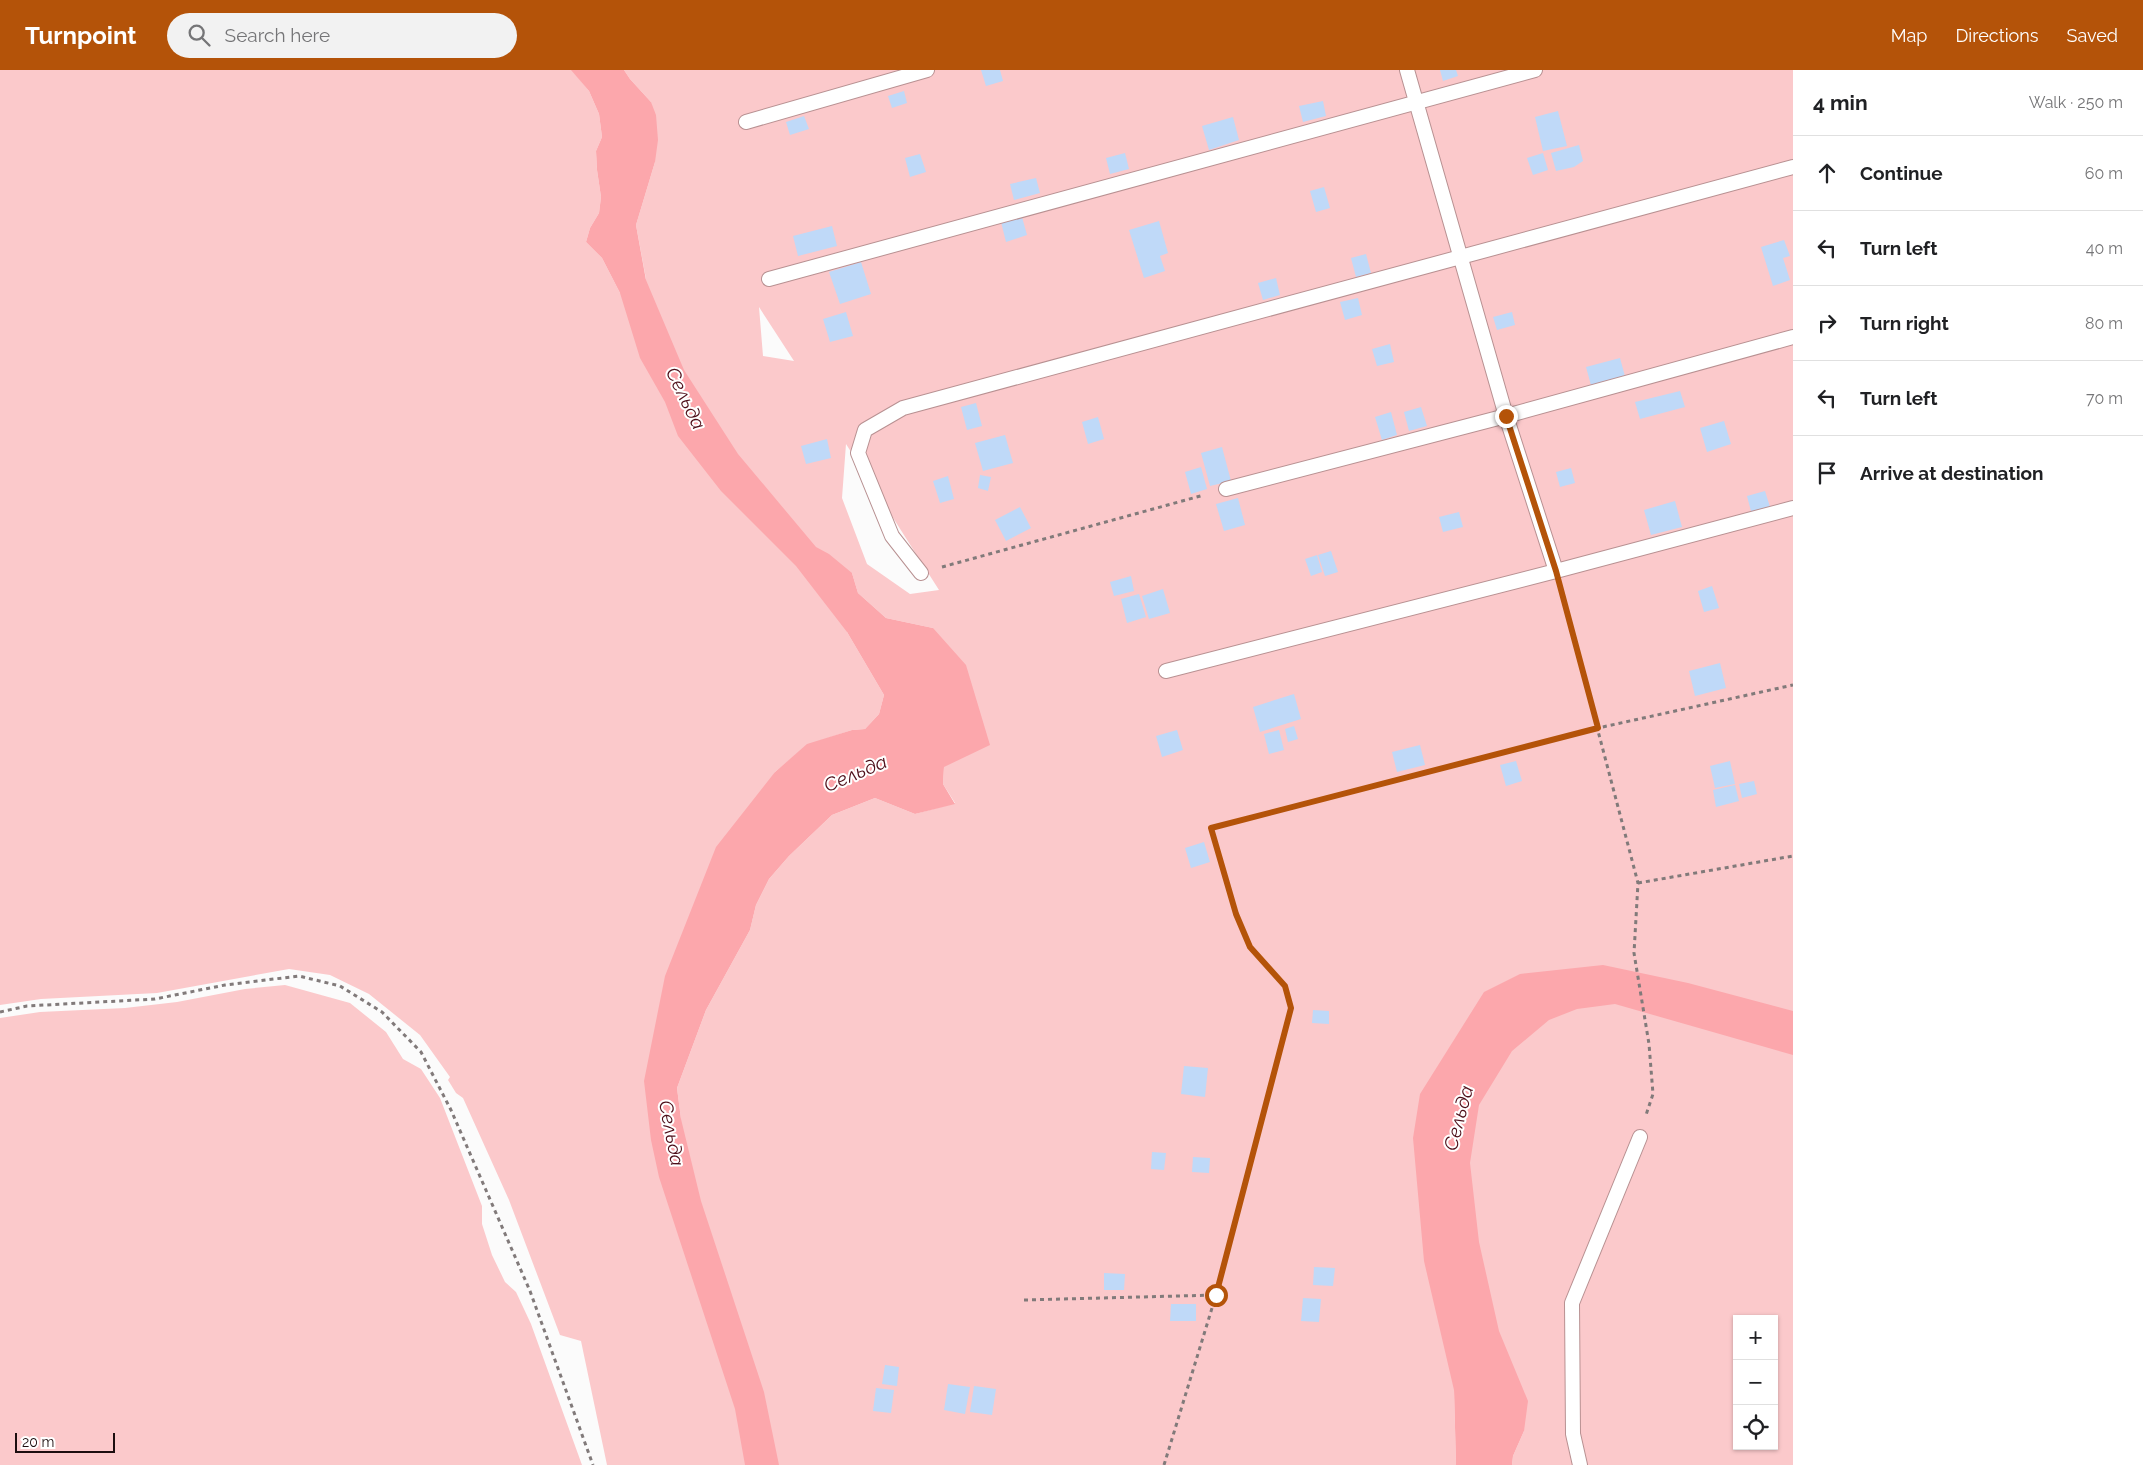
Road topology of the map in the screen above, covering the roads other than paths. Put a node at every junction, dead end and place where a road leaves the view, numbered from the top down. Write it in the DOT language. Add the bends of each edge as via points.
graph roads {
  1 [pos="927,70"];
  2 [pos="1407,70"];
  3 [pos="1535,70"];
  4 [pos="1417,102"];
  5 [pos="746,122"];
  6 [pos="1793,167"];
  7 [pos="1461,258"];
  8 [pos="769,279"];
  9 [pos="1793,337"];
  10 [pos="1506,416"];
  11 [pos="1226,489"];
  12 [pos="1793,508"];
  13 [pos="1556,571"];
  14 [pos="921,573"];
  15 [pos="1166,671"];
  16 [pos="1640,1137"];
  17 [pos="1580,1465"];
  1 -- 5 [label="lane"];
  2 -- 4 [label="lane"];
  3 -- 4 [label="lane"];
  4 -- 7 [label="lane"];
  4 -- 8 [label="lane"];
  6 -- 7 [label="lane"];
  7 -- 10 [label="lane"];
  7 -- 14 [label="lane" via="903,408 865,430 858,453 892,536"];
  9 -- 10 [label="lane"];
  10 -- 11 [label="lane"];
  10 -- 13 [label="lane"];
  12 -- 13 [label="lane"];
  13 -- 15 [label="lane"];
  16 -- 17 [label="lane" via="1572,1303 1573,1434"];
}
